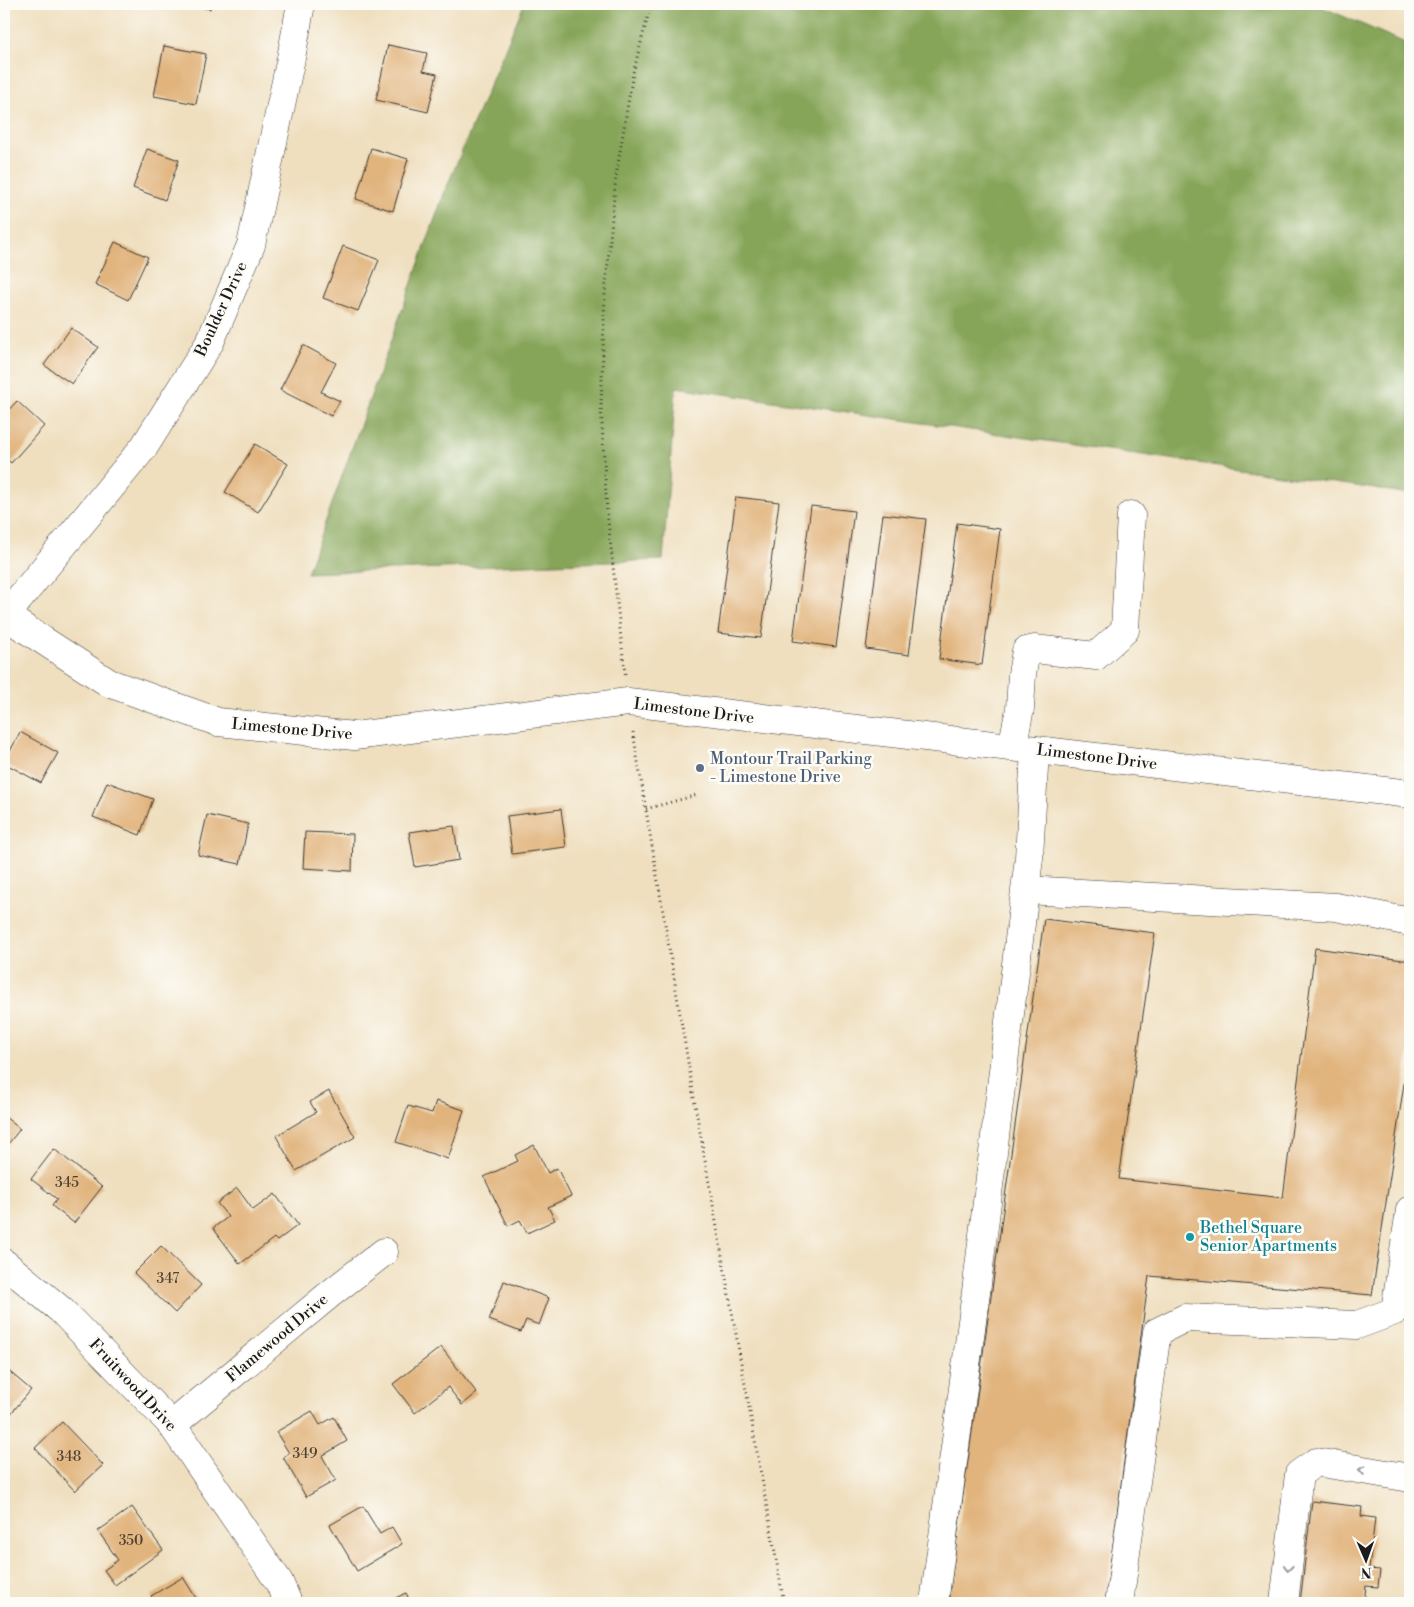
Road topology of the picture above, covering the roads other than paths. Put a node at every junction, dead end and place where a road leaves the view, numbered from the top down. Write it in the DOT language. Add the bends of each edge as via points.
graph roads {
  1 [pos="301,4"];
  2 [pos="1130,515"];
  3 [pos="4,615"];
  4 [pos="1024,749"];
  5 [pos="1410,794"];
  6 [pos="1026,890"];
  7 [pos="1410,922"];
  8 [pos="1410,1210"];
  9 [pos="384,1252"];
  10 [pos="4,1263"];
  11 [pos="172,1424"];
  12 [pos="1410,1478"];
  13 [pos="288,1603"];
  14 [pos="934,1603"];
  15 [pos="1120,1603"];
  16 [pos="1284,1603"];
  1 -- 3 [label="street, Boulder Drive" via="251,245 210,342 144,447"];
  2 -- 4 [label="street" via="1125,630 1096,656 1034,649 1026,651 1020,709"];
  3 -- 4 [label="street, Limestone Drive" via="109,683 218,722 354,736 628,702"];
  4 -- 5 [label="street, Limestone Drive"];
  4 -- 6 [label="street" via="1030,858"];
  6 -- 7 [label="street" via="1336,907"];
  6 -- 14 [label="street"];
  8 -- 15 [label="street" via="1395,1311 1357,1325 1185,1318 1157,1332"];
  9 -- 11 [label="street, Flamewood Drive"];
  10 -- 11 [label="street, Fruitwood Drive" via="61,1310"];
  11 -- 13 [label="street, Fruitwood Drive" via="279,1582"];
  12 -- 16 [label="street, one-way" via="1316,1462 1299,1474"];
}
